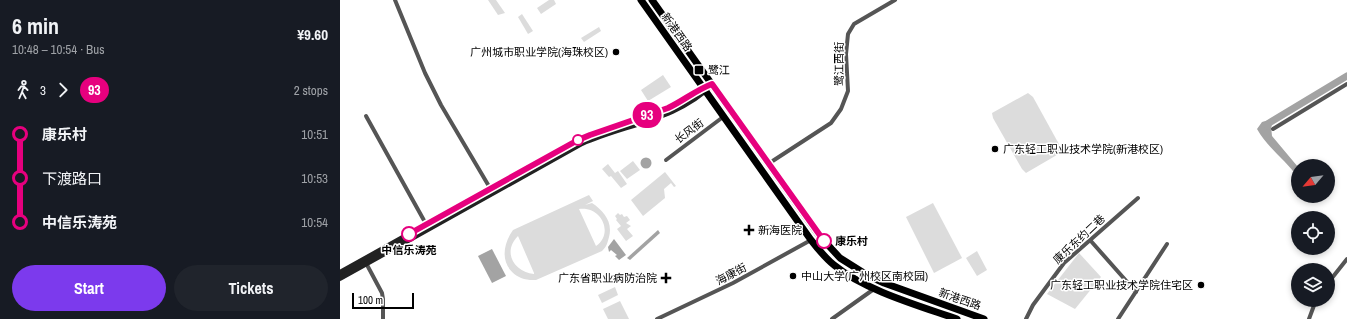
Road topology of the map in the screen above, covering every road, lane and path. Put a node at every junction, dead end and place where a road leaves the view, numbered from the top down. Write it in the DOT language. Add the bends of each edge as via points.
graph roads {
  1 [pos="396,0"];
  2 [pos="641,0"];
  3 [pos="652,0"];
  4 [pos="895,0"];
  5 [pos="698,64"];
  6 [pos="691,70"];
  7 [pos="712,84"];
  8 [pos="1347,84"];
  9 [pos="704,89"];
  10 [pos="718,93"];
  11 [pos="710,99"];
  12 [pos="366,116"];
  13 [pos="723,117"];
  14 [pos="1273,129"];
  15 [pos="570,147"];
  16 [pos="666,160"];
  17 [pos="768,164"];
  18 [pos="490,188"];
  19 [pos="1138,198"];
  20 [pos="426,224"];
  21 [pos="812,240"];
  22 [pos="1090,240"];
  23 [pos="1167,244"];
  24 [pos="836,254"];
  25 [pos="1347,259"];
  26 [pos="829,261"];
  27 [pos="366,263"];
  28 [pos="340,273"];
  29 [pos="1335,274"];
  30 [pos="340,278"];
  31 [pos="875,289"];
  32 [pos="1136,292"];
  33 [pos="929,300"];
  34 [pos="1314,307"];
  35 [pos="926,308"];
  36 [pos="383,319"];
  37 [pos="657,319"];
  38 [pos="832,319"];
  39 [pos="957,319"];
  40 [pos="984,319"];
  41 [pos="1026,319"];
  42 [pos="1118,319"];
  43 [pos="1310,319"];
  1 -- 18 [label="street" via="441,106"];
  2 -- 6 [label="main road, 新港西路"];
  3 -- 5 [label="main road, 新港西路"];
  4 -- 17 [label="street, 鹭江西街" via="854,24 848,34 848,91 841,109 831,123"];
  5 -- 6 [label="main road"];
  5 -- 7 [label="main road, 新港西路"];
  6 -- 9 [label="main road, 新港西路"];
  7 -- 9 [label="main road"];
  7 -- 10 [label="main road, 新港西路"];
  8 -- 14 [label="street"];
  9 -- 11 [label="main road, 新港西路"];
  9 -- 15 [label="main road" via="668,108 590,135"];
  10 -- 11 [label="main road"];
  10 -- 17 [label="main road, 新港西路"];
  11 -- 13 [label="main road, 新港西路"];
  12 -- 20 [label="street"];
  13 -- 16 [label="street, 长风街"];
  13 -- 21 [label="main road, 新港西路"];
  15 -- 18 [label="main road"];
  15 -- 27 [label="main road"];
  17 -- 24 [label="main road, 新港西路" via="818,234"];
  18 -- 20 [label="main road"];
  19 -- 22 [label="street, 康乐东约二巷"];
  20 -- 28 [label="main road"];
  21 -- 26 [label="main road, 新港西路"];
  21 -- 37 [label="street, 海康街"];
  22 -- 32 [label="street"];
  22 -- 41 [label="street, 康乐东约二巷" via="1064,263 1033,305"];
  23 -- 32 [label="street"];
  24 -- 26 [label="main road"];
  24 -- 33 [label="main road, 新港西路" via="876,280"];
  25 -- 29 [label="street"];
  26 -- 31 [label="main road, 新港西路"];
  27 -- 30 [label="main road"];
  27 -- 36 [label="street" via="382,293"];
  31 -- 35 [label="main road, 新港西路"];
  31 -- 38 [label="street"];
  32 -- 42 [label="street"];
  33 -- 35 [label="main road, 新港西路"];
  33 -- 40 [label="main road, 新港西路"];
  34 -- 43 [label="street"];
  35 -- 39 [label="main road, 新港西路"];
}
